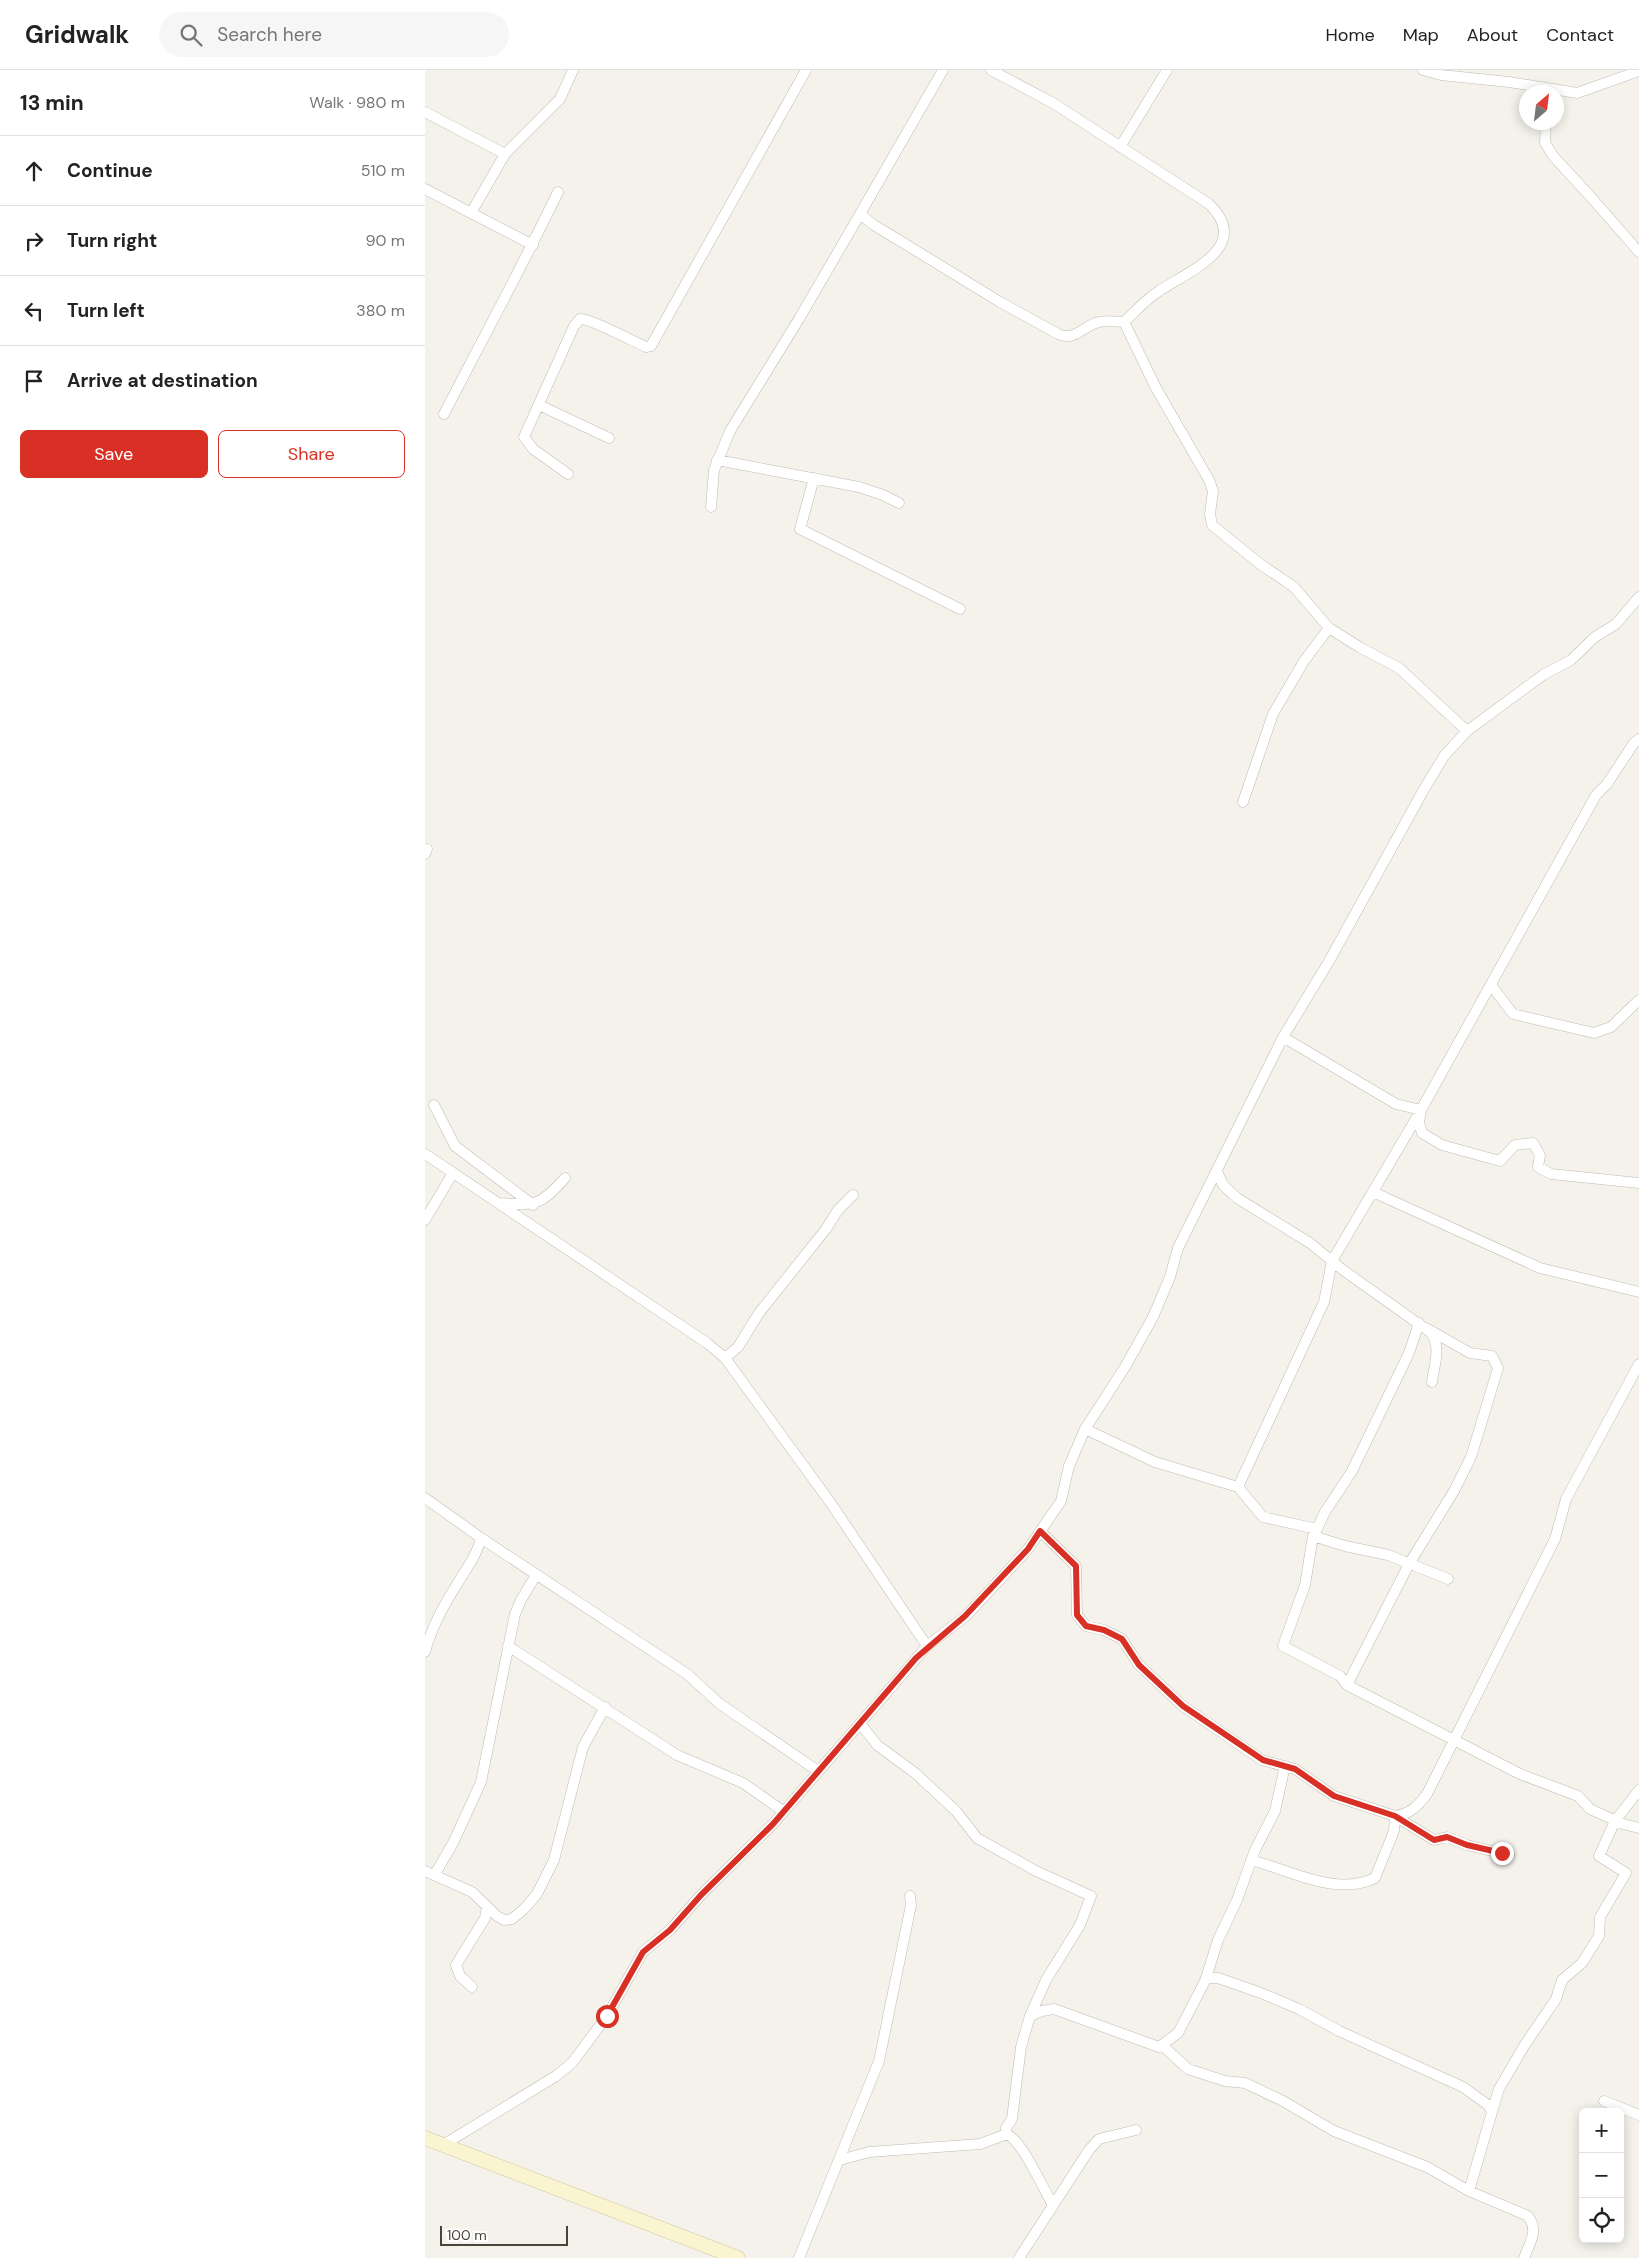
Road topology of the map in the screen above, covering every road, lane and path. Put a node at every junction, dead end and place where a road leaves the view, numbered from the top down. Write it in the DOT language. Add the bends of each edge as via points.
graph roads {
  1 [pos="573,70"];
  2 [pos="807,70"];
  3 [pos="943,70"];
  4 [pos="991,70"];
  5 [pos="1167,70"];
  6 [pos="1423,70"];
  7 [pos="1639,71"];
  8 [pos="1522,85"];
  9 [pos="1564,92"];
  10 [pos="425,112"];
  11 [pos="1546,130"];
  12 [pos="1120,147"];
  13 [pos="505,154"];
  14 [pos="425,189"];
  15 [pos="559,192"];
  16 [pos="471,213"];
  17 [pos="860,214"];
  18 [pos="533,245"];
  19 [pos="1639,252"];
  20 [pos="1124,322"];
  21 [pos="539,405"];
  22 [pos="444,414"];
  23 [pos="609,438"];
  24 [pos="717,460"];
  25 [pos="568,474"];
  26 [pos="814,478"];
  27 [pos="899,503"];
  28 [pos="711,507"];
  29 [pos="1639,597"];
  30 [pos="960,609"];
  31 [pos="1329,628"];
  32 [pos="1467,731"];
  33 [pos="1639,739"];
  34 [pos="1243,802"];
  35 [pos="1491,985"];
  36 [pos="1639,1000"];
  37 [pos="1283,1037"];
  38 [pos="434,1105"];
  39 [pos="1421,1110"];
  40 [pos="425,1154"];
  41 [pos="1217,1171"];
  42 [pos="453,1173"];
  43 [pos="565,1178"];
  44 [pos="1639,1183"];
  45 [pos="1223,1185"];
  46 [pos="1209,1186"];
  47 [pos="1373,1192"];
  48 [pos="853,1195"];
  49 [pos="497,1203"];
  50 [pos="533,1205"];
  51 [pos="425,1220"];
  52 [pos="1332,1261"];
  53 [pos="1639,1292"];
  54 [pos="1422,1326"];
  55 [pos="725,1358"];
  56 [pos="1639,1364"];
  57 [pos="1431,1382"];
  58 [pos="1085,1428"];
  59 [pos="1237,1487"];
  60 [pos="425,1498"];
  61 [pos="1040,1531"];
  62 [pos="1315,1533"];
  63 [pos="481,1538"];
  64 [pos="1409,1564"];
  65 [pos="536,1575"];
  66 [pos="1448,1579"];
  67 [pos="507,1646"];
  68 [pos="927,1646"];
  69 [pos="425,1652"];
  70 [pos="1347,1685"];
  71 [pos="605,1707"];
  72 [pos="860,1722"];
  73 [pos="1453,1740"];
  74 [pos="1285,1766"];
  75 [pos="818,1770"];
  76 [pos="1639,1790"];
  77 [pos="783,1811"];
  78 [pos="1395,1816"];
  79 [pos="1615,1821"];
  80 [pos="1639,1828"];
  81 [pos="1509,1855"];
  82 [pos="1251,1860"];
  83 [pos="430,1872"];
  84 [pos="909,1896"];
  85 [pos="487,1907"];
  86 [pos="497,1916"];
  87 [pos="485,1918"];
  88 [pos="1206,1978"];
  89 [pos="472,1987"];
  90 [pos="1030,2016"];
  91 [pos="1162,2045"];
  92 [pos="1604,2101"];
  93 [pos="1492,2112"];
  94 [pos="1639,2115"];
  95 [pos="1136,2130"];
  96 [pos="1007,2134"];
  97 [pos="431,2142"];
  98 [pos="840,2160"];
  99 [pos="1469,2191"];
  100 [pos="1053,2205"];
  101 [pos="738,2258"];
  102 [pos="799,2258"];
  103 [pos="1019,2258"];
  104 [pos="1524,2258"];
  1 -- 13 [label="street" via="560,99"];
  2 -- 21 [label="street" via="652,344 646,347 590,320 580,319 573,326"];
  3 -- 17 [label="street"];
  4 -- 12 [label="street" via="1053,103"];
  5 -- 12 [label="street"];
  6 -- 8 [label="street"];
  7 -- 9 [label="street" via="1586,92"];
  10 -- 13 [label="street"];
  11 -- 19 [label="street" via="1545,143 1553,157"];
  12 -- 20 [label="street" via="1209,204 1221,216 1224,226 1221,243 1207,262 1158,292"];
  13 -- 16 [label="street"];
  14 -- 16 [label="street"];
  15 -- 18 [label="street"];
  16 -- 18 [label="street"];
  17 -- 20 [label="street" via="1000,302 1062,336 1080,333 1101,322"];
  17 -- 24 [label="street" via="809,304 730,431"];
  18 -- 22 [label="street"];
  20 -- 31 [label="street" via="1156,388 1209,480 1213,491 1210,514 1213,525 1294,587"];
  21 -- 23 [label="street"];
  21 -- 25 [label="street" via="524,437 533,449"];
  24 -- 26 [label="street"];
  24 -- 28 [label="street"];
  26 -- 27 [label="street" via="872,490"];
  26 -- 30 [label="street" via="800,529"];
  29 -- 32 [label="street" via="1616,624 1595,637 1571,660 1543,675"];
  31 -- 32 [label="street" via="1408,674"];
  31 -- 34 [label="street" via="1304,661 1273,714"];
  32 -- 37 [label="street" via="1445,756 1423,791 1328,963"];
  33 -- 35 [label="street" via="1596,795"];
  35 -- 36 [label="street" via="1513,1014 1594,1033 1611,1027"];
  35 -- 39 [label="street"];
  37 -- 39 [label="street" via="1396,1104"];
  37 -- 41 [label="street"];
  38 -- 50 [label="street" via="455,1146"];
  39 -- 44 [label="street" via="1419,1123 1422,1133 1442,1145 1501,1161 1515,1145 1533,1143 1540,1155 1538,1166 1551,1174"];
  39 -- 47 [label="street"];
  40 -- 42 [label="street"];
  41 -- 45 [label="street"];
  41 -- 46 [label="street"];
  42 -- 49 [label="street"];
  42 -- 51 [label="street"];
  43 -- 50 [label="street" via="549,1196"];
  45 -- 46 [label="street"];
  45 -- 52 [label="street" via="1237,1198 1290,1229"];
  46 -- 58 [label="street" via="1178,1248 1170,1278 1153,1317"];
  47 -- 52 [label="street"];
  47 -- 53 [label="street" via="1540,1268"];
  48 -- 55 [label="street" via="779,1287 737,1347"];
  49 -- 50 [label="street"];
  49 -- 55 [label="street"];
  52 -- 54 [label="street"];
  52 -- 59 [label="street" via="1324,1302"];
  54 -- 57 [label="street" via="1435,1339 1437,1346"];
  54 -- 62 [label="street" via="1352,1471"];
  54 -- 64 [label="street" via="1471,1353 1492,1356 1498,1368 1471,1457"];
  55 -- 68 [label="street" via="830,1502"];
  56 -- 73 [label="street" via="1566,1499 1555,1538"];
  58 -- 59 [label="street" via="1155,1462"];
  58 -- 61 [label="street" via="1069,1466 1061,1501"];
  59 -- 62 [label="street" via="1263,1517"];
  60 -- 63 [label="street"];
  61 -- 68 [label="street" via="1028,1549 965,1616"];
  61 -- 74 [label="street" via="1076,1566 1077,1615 1086,1626 1122,1639 1139,1665 1183,1706 1263,1760"];
  62 -- 64 [label="street" via="1345,1546"];
  62 -- 70 [label="street" via="1305,1584 1283,1646 1340,1676"];
  63 -- 65 [label="street"];
  63 -- 69 [label="street" via="475,1556 449,1597"];
  64 -- 66 [label="street"];
  64 -- 70 [label="street"];
  65 -- 67 [label="street" via="517,1608"];
  65 -- 75 [label="street" via="687,1674 720,1704"];
  67 -- 71 [label="street"];
  67 -- 83 [label="street" via="481,1782 453,1843"];
  68 -- 72 [label="street"];
  70 -- 73 [label="street"];
  71 -- 77 [label="street" via="680,1756 739,1781"];
  71 -- 86 [label="street" via="583,1747 562,1834 546,1878 537,1894 512,1919 504,1920"];
  72 -- 75 [label="street"];
  72 -- 90 [label="street" via="877,1745 915,1773 956,1811 977,1838 1091,1896 1080,1925"];
  73 -- 78 [label="street" via="1419,1806 1405,1815"];
  73 -- 79 [label="street" via="1520,1774 1578,1796 1590,1809"];
  74 -- 78 [label="street" via="1295,1769 1334,1796"];
  74 -- 82 [label="street" via="1275,1811"];
  75 -- 77 [label="street"];
  76 -- 79 [label="street"];
  77 -- 97 [label="street" via="670,1930 643,1952 607,2016 572,2063 556,2076"];
  78 -- 81 [label="street" via="1434,1840 1447,1837"];
  78 -- 82 [label="street" via="1394,1831 1375,1878 1364,1883 1330,1883"];
  79 -- 80 [label="street"];
  79 -- 93 [label="street" via="1599,1856 1626,1873 1600,1918 1599,1936 1582,1963 1563,1980 1556,1999 1499,2089"];
  82 -- 88 [label="street"];
  83 -- 85 [label="street" via="472,1892"];
  84 -- 98 [label="street" via="911,1905 879,2061"];
  85 -- 86 [label="street"];
  85 -- 87 [label="street"];
  86 -- 87 [label="street"];
  87 -- 89 [label="street" via="456,1965 460,1976"];
  88 -- 91 [label="street" via="1178,2033"];
  88 -- 93 [label="street" via="1218,1978 1299,2009 1339,2031 1463,2087 1489,2104"];
  90 -- 91 [label="street" via="1054,2009 1159,2048"];
  90 -- 96 [label="street" via="1021,2047 1013,2119 1006,2128"];
  91 -- 99 [label="street" via="1189,2068 1262,2090 1334,2131 1427,2167"];
  92 -- 94 [label="street"];
  93 -- 99 [label="street"];
  95 -- 100 [label="street" via="1099,2139"];
  96 -- 98 [label="street" via="980,2144 869,2152"];
  96 -- 100 [label="street" via="1027,2155"];
  97 -- 101 [label="street"];
  98 -- 102 [label="street"];
  99 -- 104 [label="street" via="1528,2216 1534,2232"];
  100 -- 103 [label="street"];
}
